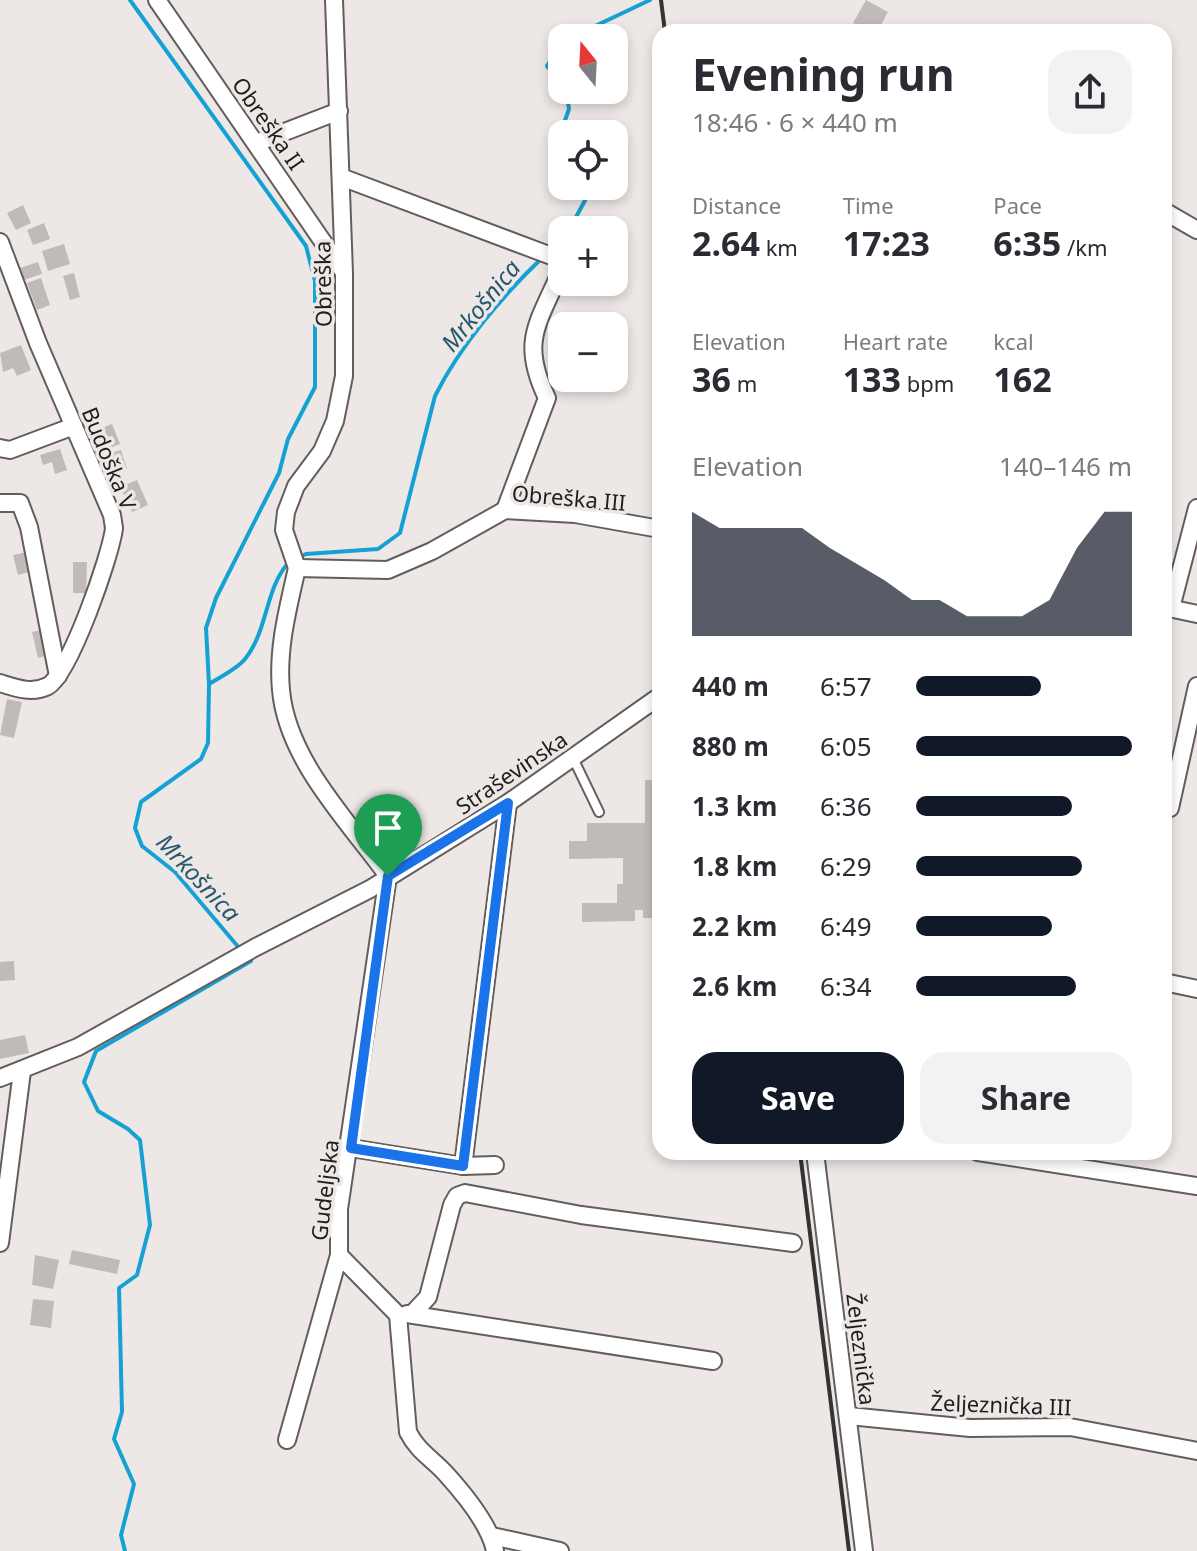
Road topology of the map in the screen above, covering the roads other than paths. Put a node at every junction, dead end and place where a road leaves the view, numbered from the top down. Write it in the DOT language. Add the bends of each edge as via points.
graph roads {
  1 [pos="157,0"];
  2 [pos="334,0"];
  3 [pos="339,111"];
  4 [pos="256,143"];
  5 [pos="341,177"];
  6 [pos="1172,216"];
  7 [pos="1197,230"];
  8 [pos="0,242"];
  9 [pos="548,257"];
  10 [pos="344,273"];
  11 [pos="548,293"];
  12 [pos="74,426"];
  13 [pos="0,448"];
  14 [pos="0,503"];
  15 [pos="1197,508"];
  16 [pos="505,510"];
  17 [pos="652,528"];
  18 [pos="294,560"];
  19 [pos="1172,591"];
  20 [pos="1172,609"];
  21 [pos="1197,614"];
  22 [pos="58,676"];
  23 [pos="0,683"];
  24 [pos="1197,686"];
  25 [pos="652,702"];
  26 [pos="572,758"];
  27 [pos="1172,799"];
  28 [pos="508,803"];
  29 [pos="599,812"];
  30 [pos="388,876"];
  31 [pos="1172,984"];
  32 [pos="1197,989"];
  33 [pos="22,1071"];
  34 [pos="0,1078"];
  35 [pos="351,1148"];
  36 [pos="816,1160"];
  37 [pos="1030,1160"];
  38 [pos="495,1165"];
  39 [pos="463,1166"];
  40 [pos="1197,1186"];
  41 [pos="0,1243"];
  42 [pos="793,1243"];
  43 [pos="339,1255"];
  44 [pos="406,1314"];
  45 [pos="713,1361"];
  46 [pos="849,1416"];
  47 [pos="287,1440"];
  48 [pos="1197,1451"];
  49 [pos="493,1543"];
  50 [pos="560,1551"];
  51 [pos="864,1551"];
  1 -- 4 [label="street, Obreška II"];
  2 -- 3 [label="street, Obreška"];
  3 -- 4 [label="street"];
  3 -- 5 [label="street, Obreška"];
  4 -- 10 [label="street, Obreška II"];
  5 -- 9 [label="street"];
  5 -- 10 [label="street, Obreška"];
  6 -- 7 [label="street"];
  8 -- 12 [label="street, Budoška V"];
  10 -- 18 [label="street, Obreška" via="344,376 335,421 286,512 284,530"];
  11 -- 16 [label="street" via="532,339 533,369 547,398"];
  12 -- 13 [label="street" via="10,450"];
  12 -- 22 [label="street, Budoška V" via="114,528 81,632"];
  14 -- 22 [label="street" via="20,503 29,527"];
  15 -- 19 [label="street"];
  16 -- 17 [label="street, Obreška III" via="575,514"];
  16 -- 18 [label="street, Obreška III" via="388,570"];
  18 -- 30 [label="street, Obreška" via="281,640 281,692 290,727 310,767"];
  20 -- 21 [label="street"];
  22 -- 23 [label="street" via="33,690"];
  24 -- 27 [label="street"];
  25 -- 26 [label="street, Straševinska"];
  26 -- 28 [label="street, Straševinska"];
  26 -- 29 [label="lane"];
  28 -- 30 [label="street, Straševinska"];
  28 -- 39 [label="street"];
  30 -- 33 [label="street, Straševinska" via="78,1047"];
  30 -- 35 [label="street, Gudeljska"];
  31 -- 32 [label="street"];
  33 -- 34 [label="street"];
  33 -- 41 [label="street"];
  35 -- 39 [label="street"];
  35 -- 43 [label="street, Gudeljska" via="339,1209"];
  36 -- 46 [label="street, Željeznička"];
  37 -- 40 [label="street"];
  38 -- 39 [label="street"];
  42 -- 44 [label="street" via="581,1215 465,1193 452,1205 428,1297"];
  43 -- 44 [label="street, Gudeljska"];
  43 -- 47 [label="street"];
  44 -- 45 [label="street"];
  44 -- 49 [label="street" via="408,1432 416,1448 446,1474"];
  46 -- 48 [label="street, Željeznička III" via="970,1428 1070,1427"];
  46 -- 51 [label="street, Željeznička"];
  49 -- 50 [label="street"];
}
